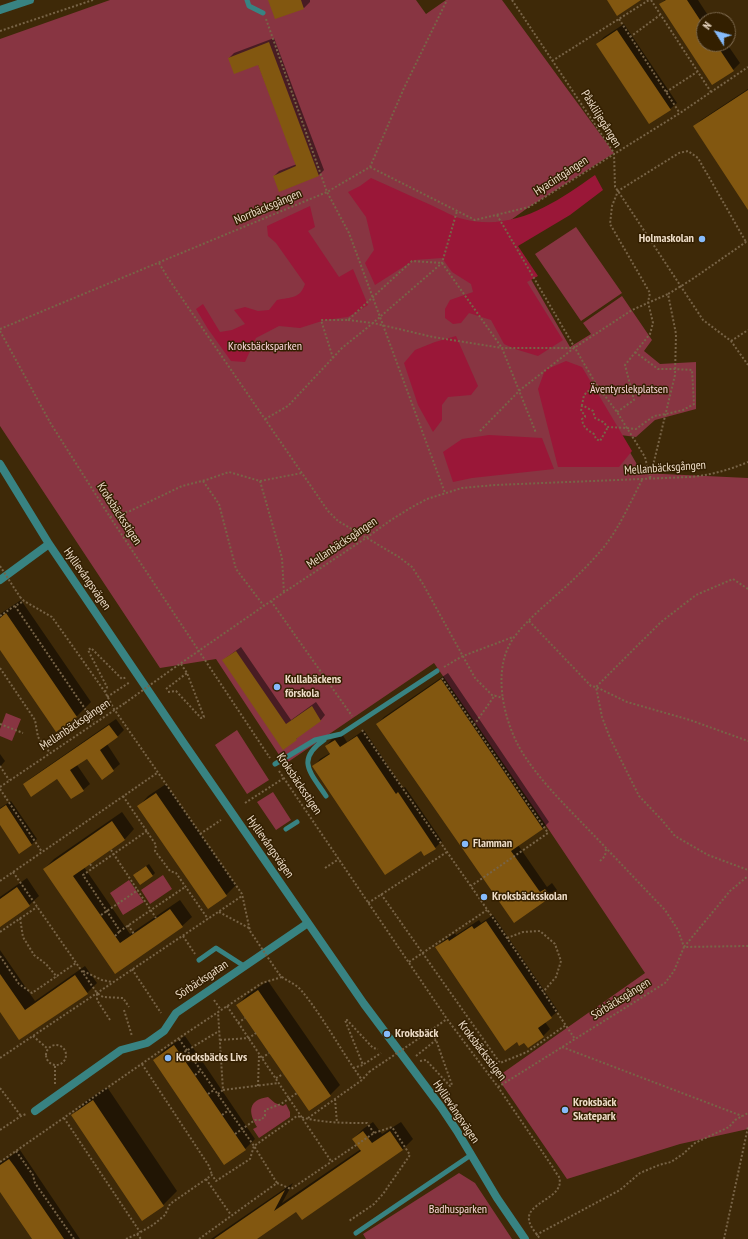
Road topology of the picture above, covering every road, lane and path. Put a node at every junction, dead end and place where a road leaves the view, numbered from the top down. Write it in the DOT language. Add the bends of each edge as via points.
graph roads {
  1 [pos="30,0"];
  2 [pos="94,0"];
  3 [pos="248,0"];
  4 [pos="447,0"];
  5 [pos="512,0"];
  6 [pos="650,0"];
  7 [pos="644,1"];
  8 [pos="0,10"];
  9 [pos="263,13"];
  10 [pos="661,15"];
  11 [pos="619,19"];
  12 [pos="0,31"];
  13 [pos="630,37"];
  14 [pos="552,61"];
  15 [pos="748,67"];
  16 [pos="698,72"];
  17 [pos="666,92"];
  18 [pos="711,92"];
  19 [pos="680,113"];
  20 [pos="614,153"];
  21 [pos="370,167"];
  22 [pos="618,191"];
  23 [pos="327,192"];
  24 [pos="457,211"];
  25 [pos="497,215"];
  26 [pos="747,242"];
  27 [pos="159,262"];
  28 [pos="442,263"];
  29 [pos="680,286"];
  30 [pos="668,294"];
  31 [pos="373,297"];
  32 [pos="648,302"];
  33 [pos="380,316"];
  34 [pos="348,320"];
  35 [pos="373,323"];
  36 [pos="384,325"];
  37 [pos="0,330"];
  38 [pos="748,330"];
  39 [pos="730,340"];
  40 [pos="502,348"];
  41 [pos="574,348"];
  42 [pos="635,352"];
  43 [pos="333,358"];
  44 [pos="748,365"];
  45 [pos="675,369"];
  46 [pos="596,384"];
  47 [pos="520,390"];
  48 [pos="582,405"];
  49 [pos="617,412"];
  50 [pos="666,414"];
  51 [pos="266,419"];
  52 [pos="608,428"];
  53 [pos="627,428"];
  54 [pos="480,431"];
  55 [pos="536,433"];
  56 [pos="748,462"];
  57 [pos="0,464"];
  58 [pos="302,473"];
  59 [pos="642,479"];
  60 [pos="650,479"];
  61 [pos="203,481"];
  62 [pos="260,481"];
  63 [pos="445,493"];
  64 [pos="110,517"];
  65 [pos="366,538"];
  66 [pos="49,544"];
  67 [pos="0,566"];
  68 [pos="0,580"];
  69 [pos="748,589"];
  70 [pos="284,593"];
  71 [pos="24,601"];
  72 [pos="271,601"];
  73 [pos="15,606"];
  74 [pos="264,606"];
  75 [pos="0,616"];
  76 [pos="529,621"];
  77 [pos="515,637"];
  78 [pos="199,651"];
  79 [pos="462,656"];
  80 [pos="181,664"];
  81 [pos="0,668"];
  82 [pos="437,671"];
  83 [pos="187,673"];
  84 [pos="130,675"];
  85 [pos="133,680"];
  86 [pos="596,687"];
  87 [pos="105,692"];
  88 [pos="495,695"];
  89 [pos="107,697"];
  90 [pos="503,698"];
  91 [pos="114,709"];
  92 [pos="95,723"];
  93 [pos="357,723"];
  94 [pos="0,724"];
  95 [pos="474,725"];
  96 [pos="23,733"];
  97 [pos="328,737"];
  98 [pos="748,741"];
  99 [pos="50,753"];
  100 [pos="275,764"];
  101 [pos="0,766"];
  102 [pos="158,773"];
  103 [pos="284,778"];
  104 [pos="9,780"];
  105 [pos="0,788"];
  106 [pos="124,796"];
  107 [pos="326,796"];
  108 [pos="245,803"];
  109 [pos="221,820"];
  110 [pos="297,822"];
  111 [pos="286,829"];
  112 [pos="146,831"];
  113 [pos="200,834"];
  114 [pos="606,849"];
  115 [pos="111,850"];
  116 [pos="42,852"];
  117 [pos="447,852"];
  118 [pos="113,854"];
  119 [pos="339,859"];
  120 [pos="600,861"];
  121 [pos="90,864"];
  122 [pos="93,868"];
  123 [pos="325,868"];
  124 [pos="748,870"];
  125 [pos="13,872"];
  126 [pos="748,876"];
  127 [pos="0,882"];
  128 [pos="471,886"];
  129 [pos="185,887"];
  130 [pos="138,890"];
  131 [pos="381,894"];
  132 [pos="242,896"];
  133 [pos="368,903"];
  134 [pos="37,907"];
  135 [pos="151,910"];
  136 [pos="487,910"];
  137 [pos="107,911"];
  138 [pos="219,912"];
  139 [pos="101,915"];
  140 [pos="20,918"];
  141 [pos="156,918"];
  142 [pos="208,919"];
  143 [pos="308,923"];
  144 [pos="128,925"];
  145 [pos="250,930"];
  146 [pos="120,931"];
  147 [pos="0,932"];
  148 [pos="134,934"];
  149 [pos="115,936"];
  150 [pos="182,936"];
  151 [pos="507,938"];
  152 [pos="748,946"];
  153 [pos="684,947"];
  154 [pos="191,948"];
  155 [pos="422,953"];
  156 [pos="0,956"];
  157 [pos="199,960"];
  158 [pos="408,962"];
  159 [pos="76,963"];
  160 [pos="244,966"];
  161 [pos="132,970"];
  162 [pos="82,971"];
  163 [pos="57,976"];
  164 [pos="282,977"];
  165 [pos="113,982"];
  166 [pos="543,992"];
  167 [pos="97,993"];
  168 [pos="212,998"];
  169 [pos="227,1006"];
  170 [pos="130,1007"];
  171 [pos="124,1010"];
  172 [pos="221,1010"];
  173 [pos="218,1012"];
  174 [pos="161,1013"];
  175 [pos="245,1018"];
  176 [pos="447,1019"];
  177 [pos="110,1020"];
  178 [pos="238,1023"];
  179 [pos="566,1025"];
  180 [pos="219,1030"];
  181 [pos="430,1031"];
  182 [pos="256,1033"];
  183 [pos="33,1036"];
  184 [pos="132,1036"];
  185 [pos="179,1038"];
  186 [pos="249,1038"];
  187 [pos="575,1039"];
  188 [pos="220,1040"];
  189 [pos="436,1040"];
  190 [pos="562,1047"];
  191 [pos="48,1049"];
  192 [pos="378,1049"];
  193 [pos="187,1050"];
  194 [pos="269,1053"];
  195 [pos="381,1053"];
  196 [pos="181,1054"];
  197 [pos="259,1054"];
  198 [pos="1,1056"];
  199 [pos="416,1056"];
  200 [pos="262,1058"];
  201 [pos="420,1061"];
  202 [pos="142,1064"];
  203 [pos="363,1064"];
  204 [pos="55,1065"];
  205 [pos="353,1068"];
  206 [pos="201,1070"];
  207 [pos="283,1074"];
  208 [pos="195,1075"];
  209 [pos="276,1078"];
  210 [pos="362,1080"];
  211 [pos="279,1083"];
  212 [pos="258,1086"];
  213 [pos="498,1087"];
  214 [pos="0,1088"];
  215 [pos="214,1090"];
  216 [pos="223,1090"];
  217 [pos="297,1093"];
  218 [pos="208,1094"];
  219 [pos="218,1094"];
  220 [pos="55,1096"];
  221 [pos="289,1098"];
  222 [pos="335,1099"];
  223 [pos="229,1110"];
  224 [pos="35,1111"];
  225 [pos="748,1113"];
  226 [pos="222,1115"];
  227 [pos="21,1116"];
  228 [pos="742,1116"];
  229 [pos="64,1118"];
  230 [pos="303,1118"];
  231 [pos="306,1119"];
  232 [pos="337,1123"];
  233 [pos="748,1127"];
  234 [pos="242,1129"];
  235 [pos="0,1130"];
  236 [pos="374,1132"];
  237 [pos="235,1134"];
  238 [pos="254,1146"];
  239 [pos="16,1151"];
  240 [pos="471,1155"];
  241 [pos="332,1161"];
  242 [pos="0,1162"];
  243 [pos="212,1175"];
  244 [pos="206,1179"];
  245 [pos="277,1183"];
  246 [pos="231,1215"];
  247 [pos="349,1221"];
  248 [pos="139,1233"];
  249 [pos="356,1233"];
  250 [pos="537,1234"];
  251 [pos="74,1239"];
  252 [pos="126,1239"];
  253 [pos="141,1239"];
  254 [pos="199,1239"];
  255 [pos="525,1239"];
  256 [pos="540,1239"];
  257 [pos="724,1239"];
  1 -- 8 [label="street"];
  2 -- 12 [label="path"];
  3 -- 9 [label="lane" via="249,6"];
  4 -- 21 [label="path" via="404,88"];
  5 -- 14 [label="path, Påskliljegången"];
  6 -- 7 [label="path"];
  6 -- 10 [label="path"];
  7 -- 11 [label="path"];
  9 -- 23 [label="path"];
  10 -- 13 [label="path"];
  10 -- 16 [label="path"];
  11 -- 13 [label="path"];
  11 -- 14 [label="path"];
  13 -- 17 [label="path"];
  14 -- 20 [label="path, Påskliljegången"];
  15 -- 18 [label="path, Hyacintgången"];
  16 -- 17 [label="path"];
  16 -- 18 [label="path"];
  17 -- 19 [label="path"];
  18 -- 19 [label="path, Hyacintgången"];
  19 -- 20 [label="path, Hyacintgången"];
  20 -- 22 [label="path, Påskliljegången" via="615,187"];
  20 -- 25 [label="path, Hyacintgången" via="529,207"];
  21 -- 23 [label="path, Norrbäcksgången"];
  21 -- 24 [label="path, Hyacintgången"];
  22 -- 26 [label="path" via="679,153 688,151 698,158"];
  22 -- 29 [label="path, Påskliljegången"];
  22 -- 32 [label="path" via="612,206 610,224 650,293"];
  23 -- 27 [label="path, Norrbäcksgången"];
  23 -- 31 [label="path" via="349,233"];
  24 -- 25 [label="path, Hyacintgången" via="475,220"];
  24 -- 28 [label="path"];
  25 -- 41 [label="path"];
  26 -- 29 [label="path"];
  27 -- 37 [label="path, Norrbäcksgången"];
  27 -- 51 [label="path"];
  28 -- 31 [label="path" via="412,262"];
  28 -- 33 [label="path"];
  28 -- 40 [label="path"];
  29 -- 30 [label="path"];
  29 -- 39 [label="path, Påskliljegången" via="703,320"];
  30 -- 32 [label="path"];
  30 -- 45 [label="path" via="676,334"];
  31 -- 33 [label="path"];
  31 -- 34 [label="path"];
  32 -- 41 [label="path"];
  32 -- 42 [label="path" via="653,323 650,334"];
  33 -- 35 [label="path"];
  33 -- 36 [label="path"];
  34 -- 35 [label="path"];
  34 -- 43 [label="path" via="321,320"];
  35 -- 36 [label="path"];
  35 -- 43 [label="path"];
  36 -- 40 [label="path" via="433,337"];
  36 -- 63 [label="path"];
  37 -- 64 [label="path, Kroksbäcksstigen" via="51,424"];
  38 -- 39 [label="path"];
  39 -- 44 [label="path, Påskliljegången"];
  40 -- 41 [label="path"];
  40 -- 47 [label="path"];
  41 -- 46 [label="path"];
  41 -- 47 [label="path"];
  42 -- 45 [label="path" via="658,369"];
  42 -- 49 [label="path" via="624,365 634,400"];
  43 -- 51 [label="path" via="288,406"];
  45 -- 50 [label="path"];
  45 -- 50 [label="path" via="692,370 694,404"];
  46 -- 48 [label="path" via="584,395"];
  46 -- 49 [label="path"];
  47 -- 54 [label="path"];
  47 -- 55 [label="path"];
  48 -- 52 [label="path" via="594,411 595,418"];
  48 -- 52 [label="path" via="581,411 585,414 583,424 596,439 600,441"];
  49 -- 53 [label="path"];
  50 -- 53 [label="path" via="654,416 636,430"];
  50 -- 60 [label="path"];
  51 -- 58 [label="path"];
  52 -- 53 [label="path"];
  53 -- 60 [label="path" via="645,457"];
  56 -- 60 [label="path, Mellanbäcksgången" via="709,475"];
  57 -- 66 [label="street, Hyllievångsvägen"];
  58 -- 62 [label="path"];
  58 -- 65 [label="path" via="328,511 338,521"];
  59 -- 60 [label="path, Mellanbäcksgången"];
  59 -- 63 [label="path, Mellanbäcksgången" via="495,485 462,488"];
  59 -- 76 [label="path" via="606,545 576,578"];
  61 -- 62 [label="path" via="229,472"];
  61 -- 64 [label="path" via="182,486 130,511"];
  61 -- 74 [label="path" via="219,504 236,569"];
  62 -- 70 [label="path" via="282,558"];
  63 -- 65 [label="path, Mellanbäcksgången" via="412,507"];
  64 -- 78 [label="path, Kroksbäcksstigen"];
  65 -- 70 [label="path, Mellanbäcksgången"];
  65 -- 79 [label="path" via="399,557 412,568 424,584"];
  66 -- 68 [label="street"];
  66 -- 143 [label="street, Hyllievångsvägen"];
  67 -- 71 [label="path, bridge"];
  69 -- 86 [label="path" via="733,579 696,595 661,622"];
  70 -- 72 [label="path, Mellanbäcksgången"];
  71 -- 73 [label="path"];
  71 -- 87 [label="path" via="52,617"];
  72 -- 74 [label="path, Mellanbäcksgången"];
  72 -- 93 [label="path"];
  73 -- 75 [label="path"];
  73 -- 92 [label="path"];
  74 -- 78 [label="path, Mellanbäcksgången"];
  76 -- 77 [label="path"];
  76 -- 86 [label="path" via="591,686"];
  77 -- 79 [label="path"];
  77 -- 90 [label="path" via="504,660"];
  78 -- 80 [label="path, Mellanbäcksgången"];
  78 -- 100 [label="path, Kroksbäcksstigen"];
  79 -- 82 [label="path"];
  79 -- 88 [label="path" via="475,678"];
  80 -- 83 [label="path"];
  80 -- 91 [label="path, Mellanbäcksgången, bridge"];
  81 -- 99 [label="path" via="35,720 38,737"];
  82 -- 93 [label="lane"];
  82 -- 95 [label="path"];
  83 -- 83 [label="path" via="204,717 201,718 176,691 167,690"];
  84 -- 87 [label="path" via="122,679 91,648 88,650 107,687"];
  85 -- 89 [label="path"];
  86 -- 98 [label="path" via="627,702 690,720"];
  86 -- 124 [label="path" via="602,717 610,738 639,796 675,836 708,855"];
  87 -- 89 [label="path"];
  88 -- 90 [label="path"];
  88 -- 95 [label="path"];
  89 -- 91 [label="path"];
  90 -- 114 [label="path" via="513,735 530,764"];
  91 -- 92 [label="path, Mellanbäcksgången"];
  91 -- 102 [label="path"];
  92 -- 99 [label="path, Mellanbäcksgången"];
  93 -- 97 [label="lane" via="340,734"];
  93 -- 117 [label="path"];
  94 -- 96 [label="path"];
  95 -- 128 [label="path" via="548,833"];
  97 -- 100 [label="lane" via="315,740"];
  97 -- 107 [label="lane" via="314,746 307,760 308,767"];
  99 -- 104 [label="path, Mellanbäcksgången"];
  100 -- 103 [label="path, Kroksbäcksstigen"];
  101 -- 104 [label="path"];
  102 -- 106 [label="path"];
  102 -- 113 [label="path"];
  103 -- 108 [label="path"];
  103 -- 119 [label="path, Kroksbäcksstigen"];
  104 -- 105 [label="path, Mellanbäcksgången"];
  105 -- 116 [label="path"];
  106 -- 112 [label="path"];
  106 -- 116 [label="path"];
  109 -- 113 [label="path"];
  110 -- 111 [label="lane"];
  112 -- 118 [label="path"];
  112 -- 129 [label="path" via="156,845 155,851 170,872 176,873"];
  113 -- 132 [label="path"];
  114 -- 120 [label="path" via="605,856"];
  114 -- 153 [label="path" via="665,910 678,930"];
  115 -- 118 [label="path"];
  116 -- 125 [label="path"];
  117 -- 128 [label="path"];
  117 -- 131 [label="path"];
  118 -- 122 [label="path"];
  118 -- 130 [label="path"];
  119 -- 123 [label="path"];
  119 -- 133 [label="path, Kroksbäcksstigen"];
  121 -- 122 [label="path"];
  122 -- 137 [label="path" via="84,875"];
  125 -- 127 [label="path"];
  125 -- 134 [label="path"];
  126 -- 153 [label="path, Sörbäcksgången" via="730,891"];
  128 -- 136 [label="path"];
  129 -- 135 [label="path"];
  129 -- 142 [label="path"];
  130 -- 135 [label="path"];
  130 -- 137 [label="path"];
  131 -- 133 [label="path"];
  131 -- 155 [label="path"];
  132 -- 138 [label="path"];
  132 -- 145 [label="path"];
  133 -- 158 [label="path, Kroksbäcksstigen"];
  134 -- 140 [label="path"];
  134 -- 159 [label="path"];
  135 -- 141 [label="path"];
  135 -- 144 [label="path"];
  136 -- 151 [label="path"];
  136 -- 155 [label="path"];
  137 -- 139 [label="path"];
  137 -- 146 [label="path"];
  138 -- 142 [label="path"];
  138 -- 145 [label="path"];
  140 -- 147 [label="path"];
  140 -- 163 [label="path" via="23,937 34,955"];
  142 -- 150 [label="path"];
  143 -- 160 [label="street, Sörbäcksgatan"];
  143 -- 240 [label="street, Hyllievångsvägen" via="364,1004 441,1107"];
  144 -- 146 [label="path"];
  144 -- 148 [label="path"];
  145 -- 164 [label="path, bridge"];
  146 -- 149 [label="path"];
  150 -- 154 [label="path"];
  150 -- 161 [label="path"];
  151 -- 166 [label="path"];
  151 -- 166 [label="path" via="523,932 540,931 555,944 561,961 556,978"];
  152 -- 153 [label="path"];
  153 -- 187 [label="path, Sörbäcksgången" via="674,972 665,982"];
  155 -- 158 [label="path"];
  155 -- 179 [label="path" via="500,1063 527,1052"];
  156 -- 163 [label="path" via="19,984 32,993"];
  157 -- 160 [label="lane" via="216,948"];
  158 -- 176 [label="path, Kroksbäcksstigen"];
  159 -- 162 [label="path"];
  159 -- 163 [label="path"];
  160 -- 220 [label="street, Sörbäcksgatan" via="176,1013 164,1031 147,1043 121,1050"];
  161 -- 165 [label="path"];
  161 -- 174 [label="path"];
  162 -- 165 [label="path"];
  162 -- 167 [label="path"];
  164 -- 169 [label="path" via="262,983"];
  164 -- 205 [label="path" via="300,988"];
  165 -- 167 [label="path"];
  166 -- 179 [label="path"];
  167 -- 170 [label="path" via="103,997 123,998"];
  167 -- 177 [label="path" via="97,1000"];
  167 -- 183 [label="path"];
  168 -- 172 [label="path"];
  169 -- 172 [label="path"];
  169 -- 178 [label="path"];
  171 -- 184 [label="path"];
  172 -- 173 [label="path"];
  173 -- 180 [label="path"];
  173 -- 185 [label="path"];
  175 -- 178 [label="path"];
  176 -- 181 [label="path"];
  176 -- 213 [label="path, Kroksbäcksstigen"];
  178 -- 186 [label="path"];
  179 -- 187 [label="path"];
  180 -- 188 [label="path"];
  180 -- 193 [label="path" via="194,1048"];
  181 -- 189 [label="path"];
  181 -- 210 [label="path, bridge" via="369,1072"];
  182 -- 186 [label="path"];
  183 -- 191 [label="path"];
  183 -- 198 [label="path"];
  185 -- 193 [label="path"];
  185 -- 202 [label="path"];
  186 -- 188 [label="path"];
  186 -- 197 [label="path"];
  187 -- 190 [label="path, Sörbäcksgången"];
  188 -- 216 [label="path"];
  189 -- 199 [label="path"];
  189 -- 201 [label="path" via="452,1085 450,1086 426,1060"];
  190 -- 213 [label="path, Sörbäcksgången"];
  190 -- 228 [label="path"];
  191 -- 204 [label="path" via="47,1059"];
  191 -- 204 [label="path" via="56,1045 65,1051 64,1061"];
  192 -- 203 [label="path" via="373,1048 345,1020"];
  193 -- 196 [label="path"];
  193 -- 206 [label="path"];
  194 -- 200 [label="path"];
  195 -- 203 [label="path"];
  197 -- 200 [label="path"];
  197 -- 212 [label="path"];
  200 -- 209 [label="path"];
  202 -- 229 [label="path"];
  202 -- 243 [label="path" via="209,1166"];
  203 -- 205 [label="path"];
  204 -- 220 [label="path"];
  205 -- 210 [label="path"];
  206 -- 208 [label="path"];
  206 -- 215 [label="path"];
  207 -- 209 [label="path"];
  209 -- 211 [label="path"];
  210 -- 222 [label="path"];
  211 -- 212 [label="path"];
  211 -- 221 [label="path"];
  212 -- 216 [label="path"];
  213 -- 250 [label="path, Kroksbäcksstigen" via="559,1178 557,1190 530,1214 530,1224"];
  214 -- 227 [label="path"];
  215 -- 218 [label="path"];
  215 -- 219 [label="path"];
  216 -- 219 [label="path"];
  217 -- 221 [label="path"];
  219 -- 223 [label="path"];
  220 -- 224 [label="street, Sörbäcksgatan"];
  221 -- 230 [label="path"];
  221 -- 234 [label="path" via="265,1110 265,1116 261,1120 255,1120"];
  222 -- 231 [label="path"];
  222 -- 232 [label="path"];
  223 -- 226 [label="path"];
  223 -- 234 [label="path"];
  224 -- 227 [label="path"];
  225 -- 228 [label="path"];
  227 -- 235 [label="path"];
  228 -- 250 [label="path" via="729,1127 695,1143 671,1162 640,1173 620,1190"];
  229 -- 239 [label="path"];
  229 -- 248 [label="path"];
  230 -- 231 [label="path"];
  230 -- 238 [label="path" via="297,1116"];
  230 -- 241 [label="path"];
  231 -- 232 [label="path"];
  232 -- 236 [label="path" via="367,1123"];
  233 -- 257 [label="path"];
  234 -- 237 [label="path"];
  234 -- 238 [label="path"];
  236 -- 241 [label="path"];
  236 -- 247 [label="path" via="392,1127 410,1155 374,1204"];
  238 -- 243 [label="path" via="250,1159 216,1181"];
  238 -- 245 [label="path"];
  239 -- 242 [label="path"];
  239 -- 251 [label="path"];
  240 -- 249 [label="lane"];
  240 -- 255 [label="street, Hyllievångsvägen"];
  241 -- 245 [label="path" via="291,1188"];
  243 -- 244 [label="path"];
  244 -- 246 [label="path"];
  244 -- 248 [label="path" via="170,1204 160,1219"];
  245 -- 246 [label="path"];
  246 -- 254 [label="path"];
  248 -- 252 [label="path"];
  248 -- 253 [label="path"];
  250 -- 256 [label="path, Kroksbäcksstigen"];
}
